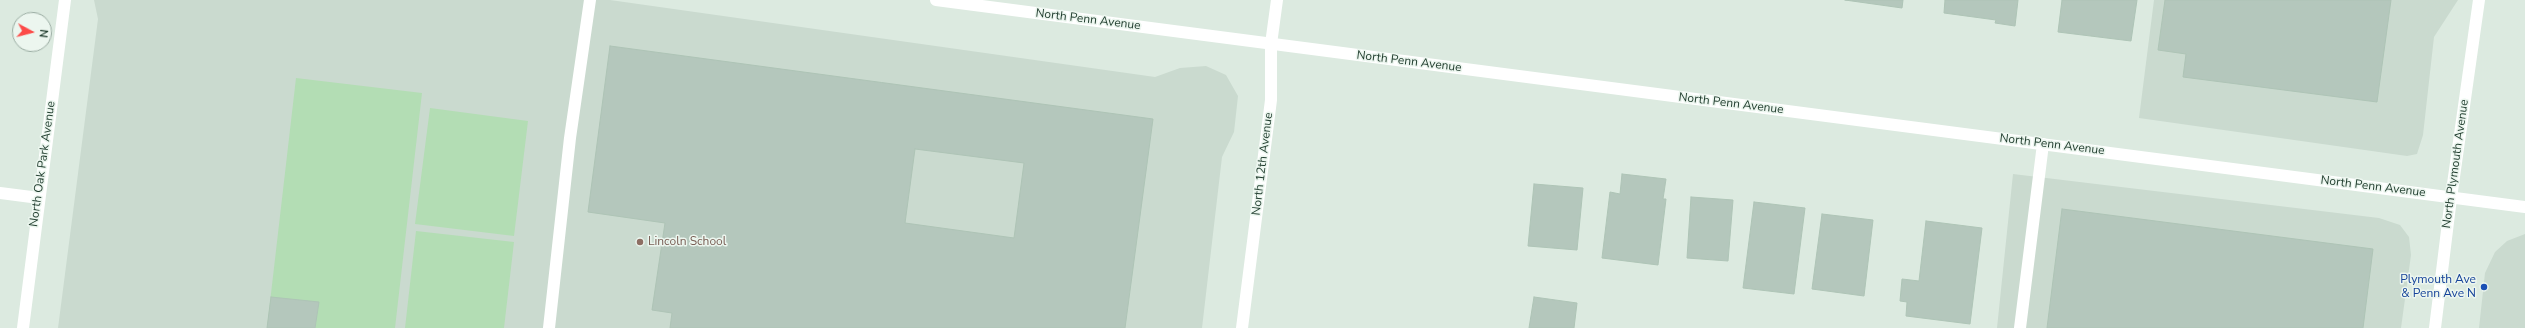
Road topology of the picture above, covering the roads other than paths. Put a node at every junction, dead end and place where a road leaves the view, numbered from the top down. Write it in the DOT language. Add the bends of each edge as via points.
graph roads {
  1 [pos="66,0"];
  2 [pos="590,0"];
  3 [pos="936,0"];
  4 [pos="1277,0"];
  5 [pos="2479,0"];
  6 [pos="1272,44"];
  7 [pos="2043,144"];
  8 [pos="0,193"];
  9 [pos="39,198"];
  10 [pos="2451,198"];
  11 [pos="2525,207"];
  12 [pos="23,328"];
  13 [pos="548,328"];
  14 [pos="1242,328"];
  15 [pos="2020,328"];
  16 [pos="2436,328"];
  1 -- 9 [label="main road, North Oak Park Avenue"];
  2 -- 13 [label="main road" via="570,138"];
  3 -- 6 [label="main road, North Penn Avenue"];
  4 -- 6 [label="main road, North 12th Avenue"];
  5 -- 10 [label="main road, North Plymouth Avenue"];
  6 -- 7 [label="main road, North Penn Avenue"];
  6 -- 14 [label="main road, North 12th Avenue" via="1271,100"];
  7 -- 10 [label="main road, North Penn Avenue"];
  7 -- 15 [label="main road"];
  8 -- 9 [label="main road"];
  9 -- 12 [label="main road, North Oak Park Avenue"];
  10 -- 11 [label="main road, North Penn Avenue"];
  10 -- 16 [label="main road, North Plymouth Avenue"];
}
